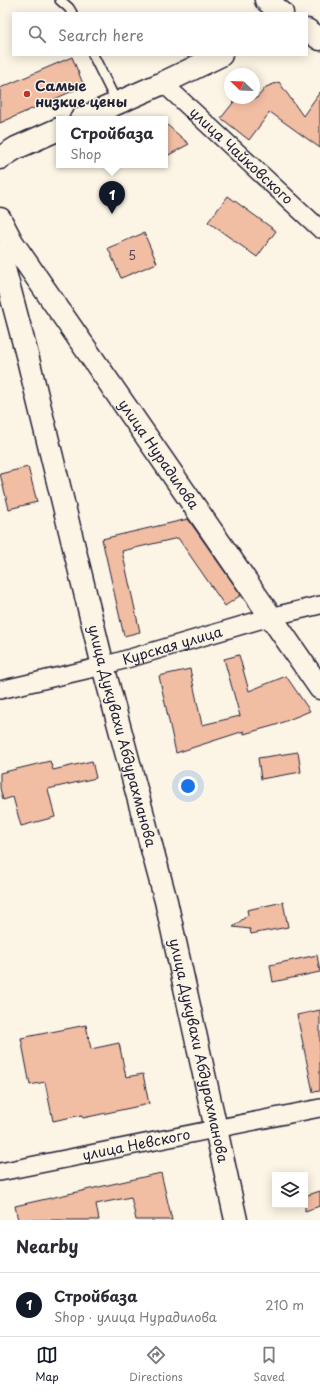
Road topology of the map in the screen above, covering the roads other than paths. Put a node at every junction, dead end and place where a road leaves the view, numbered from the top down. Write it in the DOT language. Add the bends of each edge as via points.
graph roads {
  1 [pos="60,0"];
  2 [pos="266,0"];
  3 [pos="289,0"];
  4 [pos="71,12"];
  5 [pos="281,12"];
  6 [pos="283,12"];
  7 [pos="308,31"];
  8 [pos="320,39"];
  9 [pos="94,56"];
  10 [pos="219,56"];
  11 [pos="163,83"];
  12 [pos="117,103"];
  13 [pos="88,116"];
  14 [pos="56,130"];
  15 [pos="0,158"];
  16 [pos="0,219"];
  17 [pos="320,230"];
  18 [pos="0,253"];
  19 [pos="320,605"];
  20 [pos="270,617"];
  21 [pos="103,666"];
  22 [pos="320,688"];
  23 [pos="0,690"];
  24 [pos="320,1108"];
  25 [pos="218,1130"];
  26 [pos="0,1172"];
  27 [pos="236,1220"];
  1 -- 4 [label="lane"];
  2 -- 5 [label="street"];
  3 -- 6 [label="street"];
  7 -- 8 [label="street"];
  9 -- 12 [label="lane"];
  10 -- 11 [label="street"];
  11 -- 12 [label="street"];
  11 -- 17 [label="street, улица Чайковского"];
  12 -- 13 [label="street"];
  14 -- 15 [label="street"];
  16 -- 20 [label="street, улица Нурадилова" via="12,242"];
  18 -- 21 [label="street, улица Дукувахи Абдурахманова"];
  19 -- 20 [label="street, Курская улица"];
  20 -- 21 [label="street, Курская улица"];
  20 -- 22 [label="street, улица Нурадилова"];
  21 -- 23 [label="street, Курская улица"];
  21 -- 25 [label="street, улица Дукувахи Абдурахманова" via="166,901"];
  24 -- 25 [label="street, улица Невского"];
  25 -- 26 [label="street, улица Невского"];
  25 -- 27 [label="street, улица Дукувахи Абдурахманова"];
}
